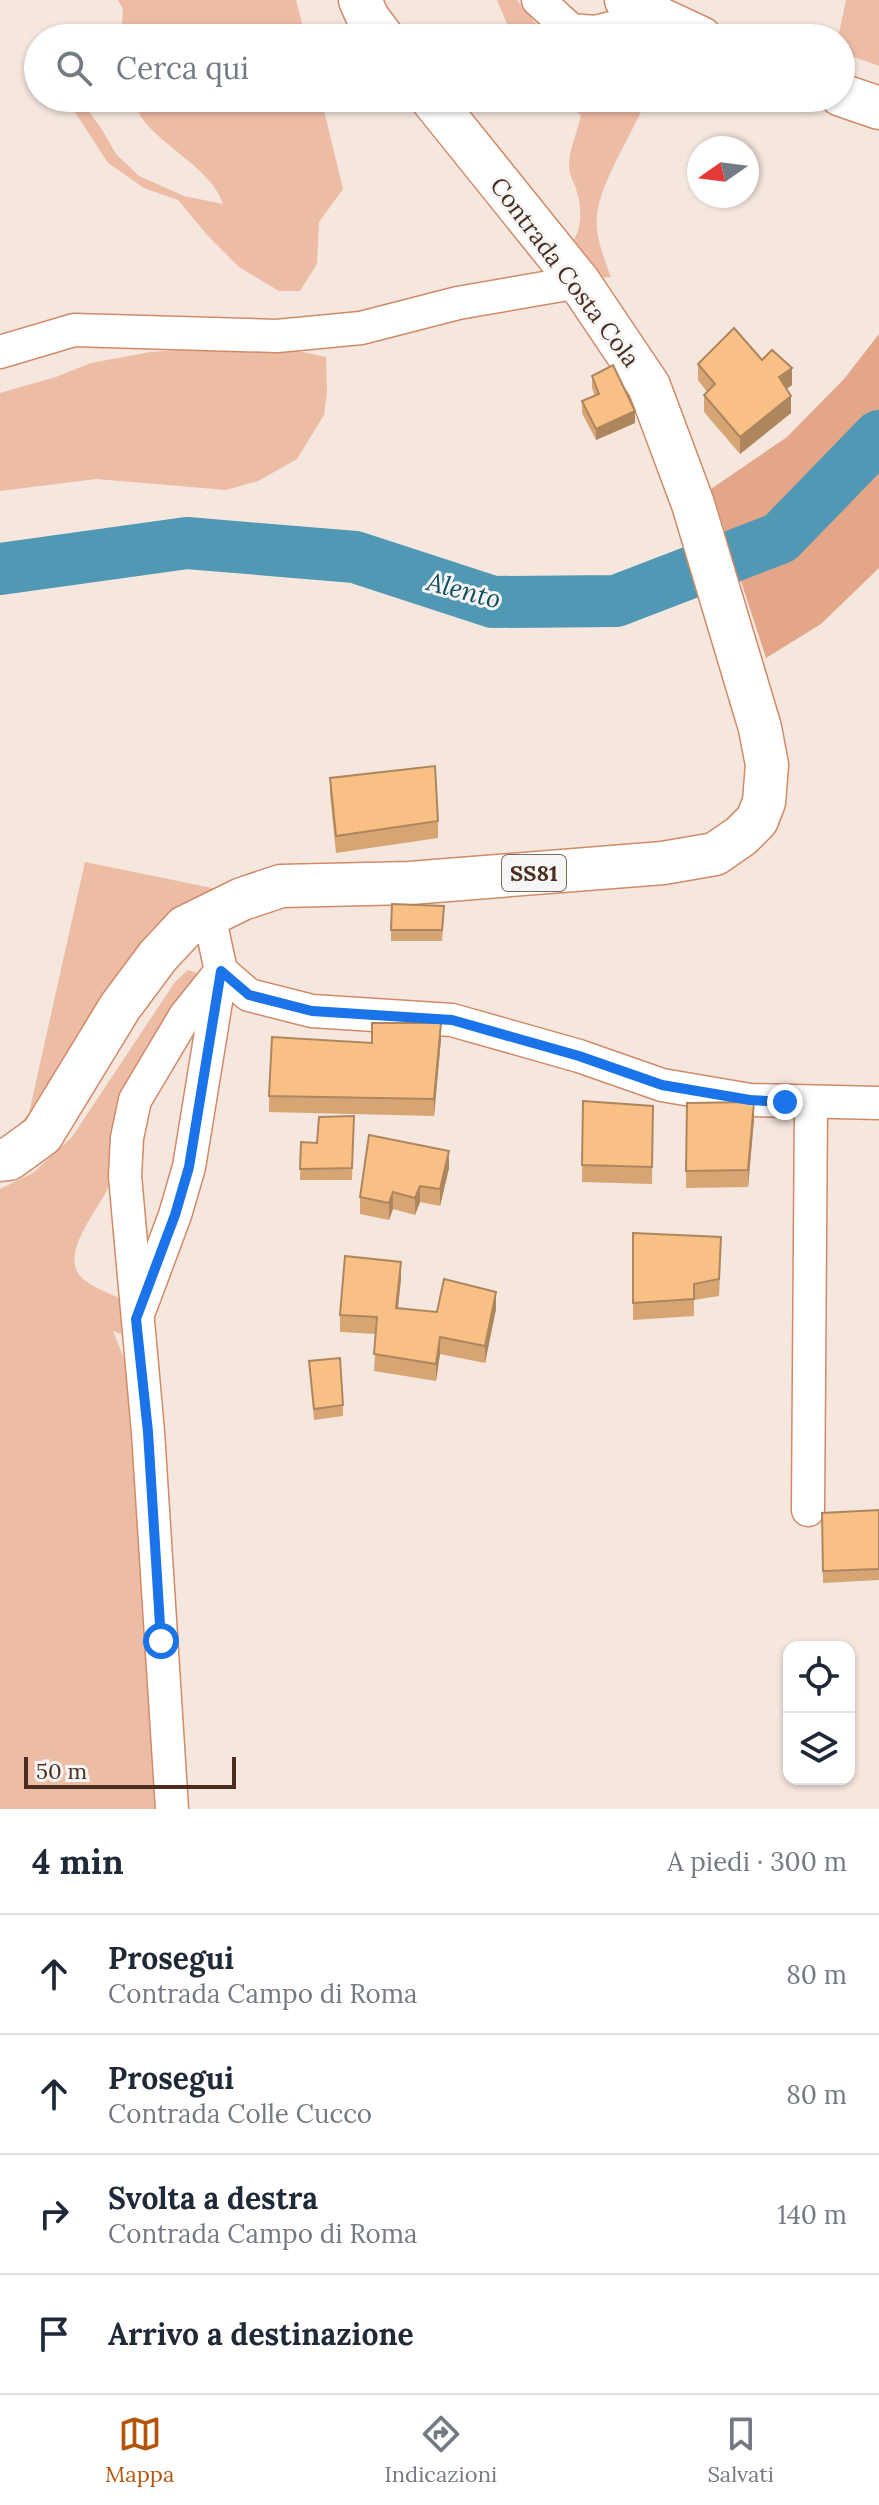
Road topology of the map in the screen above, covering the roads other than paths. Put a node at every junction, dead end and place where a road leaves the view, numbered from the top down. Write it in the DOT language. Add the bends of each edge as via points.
graph roads {
  1 [pos="538,0"];
  2 [pos="360,1"];
  3 [pos="645,6"];
  4 [pos="372,24"];
  5 [pos="564,24"];
  6 [pos="610,24"];
  7 [pos="676,24"];
  8 [pos="855,100"];
  9 [pos="879,108"];
  10 [pos="442,112"];
  11 [pos="579,282"];
  12 [pos="0,352"];
  13 [pos="209,915"];
  14 [pos="221,971"];
  15 [pos="879,1103"];
  16 [pos="811,1104"];
  17 [pos="0,1160"];
  18 [pos="136,1319"];
  19 [pos="808,1510"];
  20 [pos="172,1809"];
  1 -- 5 [label="street"];
  2 -- 4 [label="main road"];
  3 -- 6 [label="street"];
  3 -- 7 [label="main road"];
  8 -- 9 [label="main road"];
  10 -- 11 [label="main road, Contrada Costa Cola / SS81"];
  11 -- 12 [label="street" via="458,303 361,328 277,336 74,330"];
  11 -- 13 [label="main road, Contrada Costa Cola / SS81" via="649,386 693,504 760,728 767,765 757,820 715,854 663,863 410,883 281,886"];
  13 -- 14 [label="street"];
  13 -- 17 [label="main road, SS81" via="185,927 158,956 120,1007 42,1135"];
  14 -- 16 [label="street" via="249,995 312,1011 452,1020 662,1085"];
  14 -- 18 [label="street" via="189,1167"];
  14 -- 18 [label="street" via="185,1016 135,1100 125,1176"];
  15 -- 16 [label="street"];
  16 -- 19 [label="street"];
  18 -- 20 [label="street"];
}
